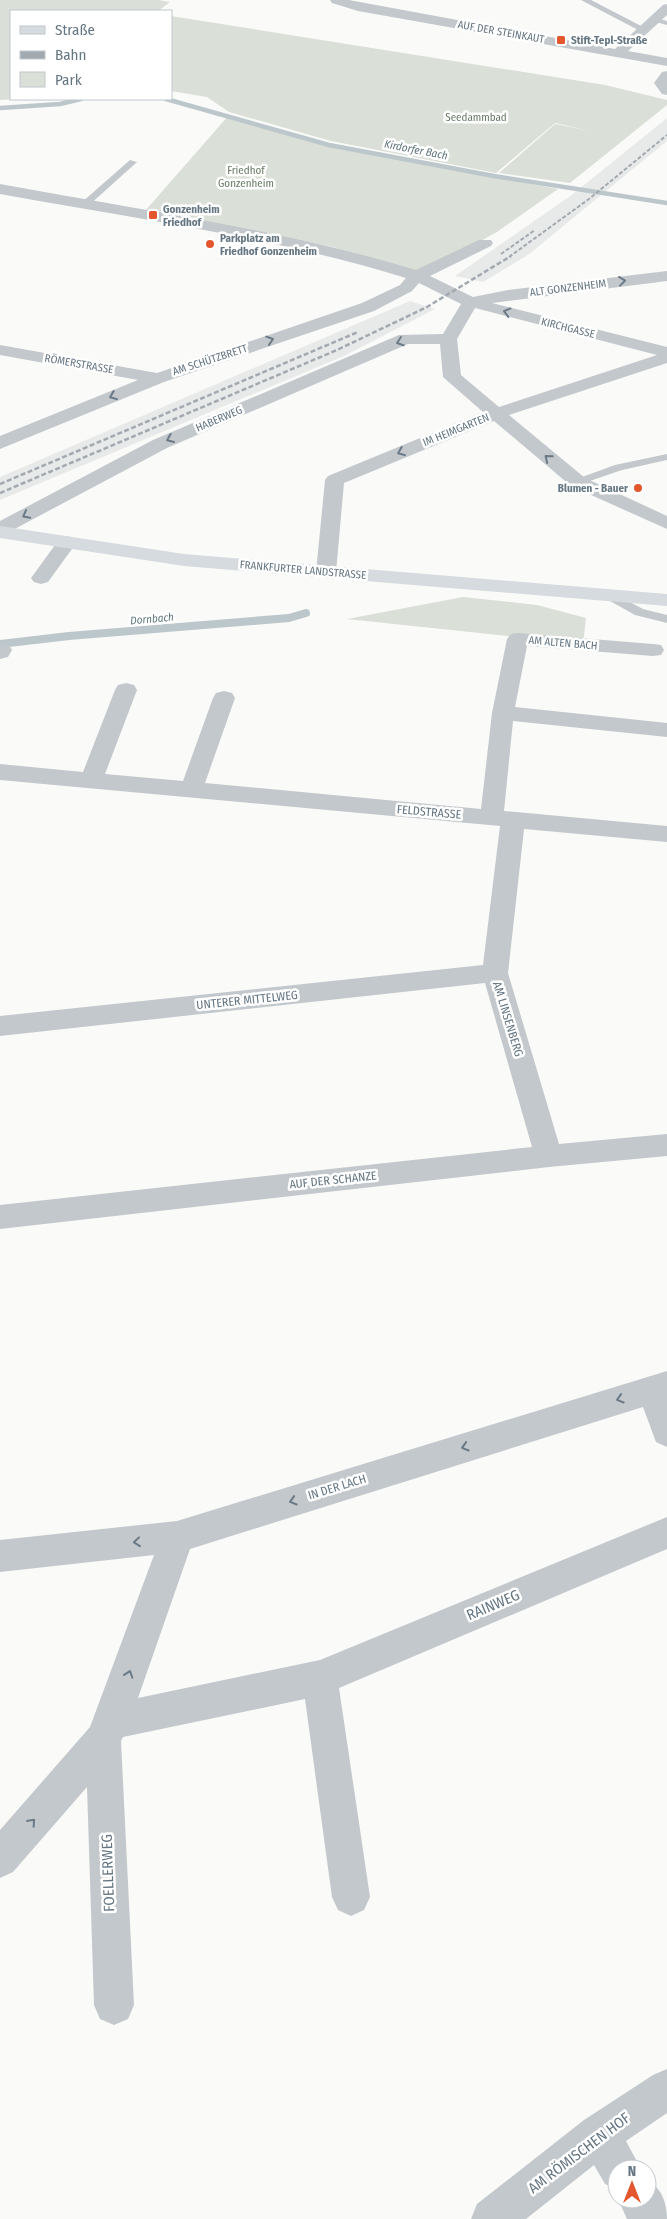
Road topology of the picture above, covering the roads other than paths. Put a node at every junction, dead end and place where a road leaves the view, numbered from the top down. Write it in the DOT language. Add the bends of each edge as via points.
graph roads {
  1 [pos="336,0"];
  2 [pos="585,0"];
  3 [pos="420,5"];
  4 [pos="667,8"];
  5 [pos="404,15"];
  6 [pos="661,21"];
  7 [pos="643,29"];
  8 [pos="618,53"];
  9 [pos="667,62"];
  10 [pos="667,75"];
  11 [pos="667,91"];
  12 [pos="133,162"];
  13 [pos="0,189"];
  14 [pos="84,205"];
  15 [pos="485,243"];
  16 [pos="417,276"];
  17 [pos="667,276"];
  18 [pos="470,302"];
  19 [pos="448,339"];
  20 [pos="0,350"];
  21 [pos="667,352"];
  22 [pos="667,357"];
  23 [pos="158,378"];
  24 [pos="494,414"];
  25 [pos="0,443"];
  26 [pos="667,457"];
  27 [pos="578,482"];
  28 [pos="667,523"];
  29 [pos="0,530"];
  30 [pos="67,542"];
  31 [pos="326,572"];
  32 [pos="41,578"];
  33 [pos="667,592"];
  34 [pos="607,594"];
  35 [pos="667,600"];
  36 [pos="667,619"];
  37 [pos="653,650"];
  38 [pos="126,690"];
  39 [pos="224,698"];
  40 [pos="502,713"];
  41 [pos="667,730"];
  42 [pos="0,772"];
  43 [pos="91,780"];
  44 [pos="192,791"];
  45 [pos="503,818"];
  46 [pos="667,834"];
  47 [pos="494,973"];
  48 [pos="0,1026"];
  49 [pos="667,1145"];
  50 [pos="549,1156"];
  51 [pos="0,1217"];
  52 [pos="660,1387"];
  53 [pos="667,1432"];
  54 [pos="667,1533"];
  55 [pos="177,1538"];
  56 [pos="0,1556"];
  57 [pos="320,1678"];
  58 [pos="107,1730"];
  59 [pos="0,1859"];
  60 [pos="351,1897"];
  61 [pos="114,2005"];
  62 [pos="667,2089"];
  63 [pos="599,2136"];
  64 [pos="614,2159"];
  65 [pos="492,2219"];
  1 -- 5 [label="street, AUF DER STEINKAUT"];
  2 -- 7 [label="lane"];
  3 -- 5 [label="street"];
  4 -- 6 [label="street"];
  5 -- 8 [label="street, AUF DER STEINKAUT"];
  6 -- 7 [label="street"];
  7 -- 8 [label="street"];
  8 -- 9 [label="street, AUF DER STEINKAUT"];
  10 -- 11 [label="street" via="661,83"];
  12 -- 14 [label="lane"];
  13 -- 14 [label="street, KIRCHGASSE"];
  14 -- 16 [label="street, KIRCHGASSE" via="294,243 349,255"];
  15 -- 16 [label="street, AM SCHÜTZBRETT"];
  16 -- 18 [label="street, KIRCHGASSE"];
  23 -- 16 [label="street, AM SCHÜTZBRETT, one-way" via="368,307 406,288"];
  18 -- 17 [label="street, ALT GONZENHEIM, one-way"];
  18 -- 19 [label="street"];
  21 -- 18 [label="street, KIRCHGASSE, one-way"];
  19 -- 24 [label="street" via="452,377"];
  19 -- 29 [label="street, HABERWEG, one-way" via="405,339 160,444"];
  20 -- 23 [label="street, RÖMERSTRASSE"];
  22 -- 24 [label="street, IM HEIMGARTEN"];
  23 -- 25 [label="street, AM SCHÜTZBRETT, one-way"];
  27 -- 24 [label="street, one-way"];
  24 -- 31 [label="street, IM HEIMGARTEN, one-way" via="335,480"];
  26 -- 27 [label="lane" via="619,467"];
  27 -- 28 [label="street"];
  29 -- 30 [label="street, FRANKFURTER LANDSTRASSE"];
  30 -- 31 [label="street, FRANKFURTER LANDSTRASSE" via="184,560"];
  30 -- 32 [label="street"];
  31 -- 34 [label="street, FRANKFURTER LANDSTRASSE"];
  33 -- 34 [label="street, FRANKFURTER LANDSTRASSE" via="638,590"];
  34 -- 35 [label="street, FRANKFURTER LANDSTRASSE"];
  34 -- 36 [label="lane" via="639,612"];
  37 -- 40 [label="street, AM ALTEN BACH" via="518,639"];
  38 -- 43 [label="street"];
  39 -- 44 [label="street"];
  40 -- 41 [label="street"];
  40 -- 45 [label="street, AM ALTEN BACH"];
  42 -- 43 [label="street, FELDSTRASSE"];
  43 -- 44 [label="street, FELDSTRASSE"];
  44 -- 45 [label="street, FELDSTRASSE"];
  45 -- 46 [label="street, FELDSTRASSE"];
  45 -- 47 [label="street, AM LINSENBERG"];
  47 -- 48 [label="street, UNTERER MITTELWEG"];
  47 -- 50 [label="street, AM LINSENBERG"];
  49 -- 50 [label="street, AUF DER SCHANZE"];
  50 -- 51 [label="street, AUF DER SCHANZE"];
  52 -- 53 [label="street"];
  52 -- 55 [label="street, IN DER LACH, one-way"];
  54 -- 57 [label="street, RAINWEG"];
  55 -- 56 [label="street, IN DER LACH, one-way"];
  58 -- 55 [label="street, FOELLERWEG, one-way"];
  57 -- 58 [label="street, RAINWEG"];
  57 -- 60 [label="street"];
  59 -- 58 [label="street, FOELLERWEG, one-way"];
  58 -- 61 [label="street, FOELLERWEG"];
  62 -- 63 [label="street, AM RÖMISCHEN HOF"];
  63 -- 64 [label="street"];
  63 -- 65 [label="street, AM RÖMISCHEN HOF"];
}
